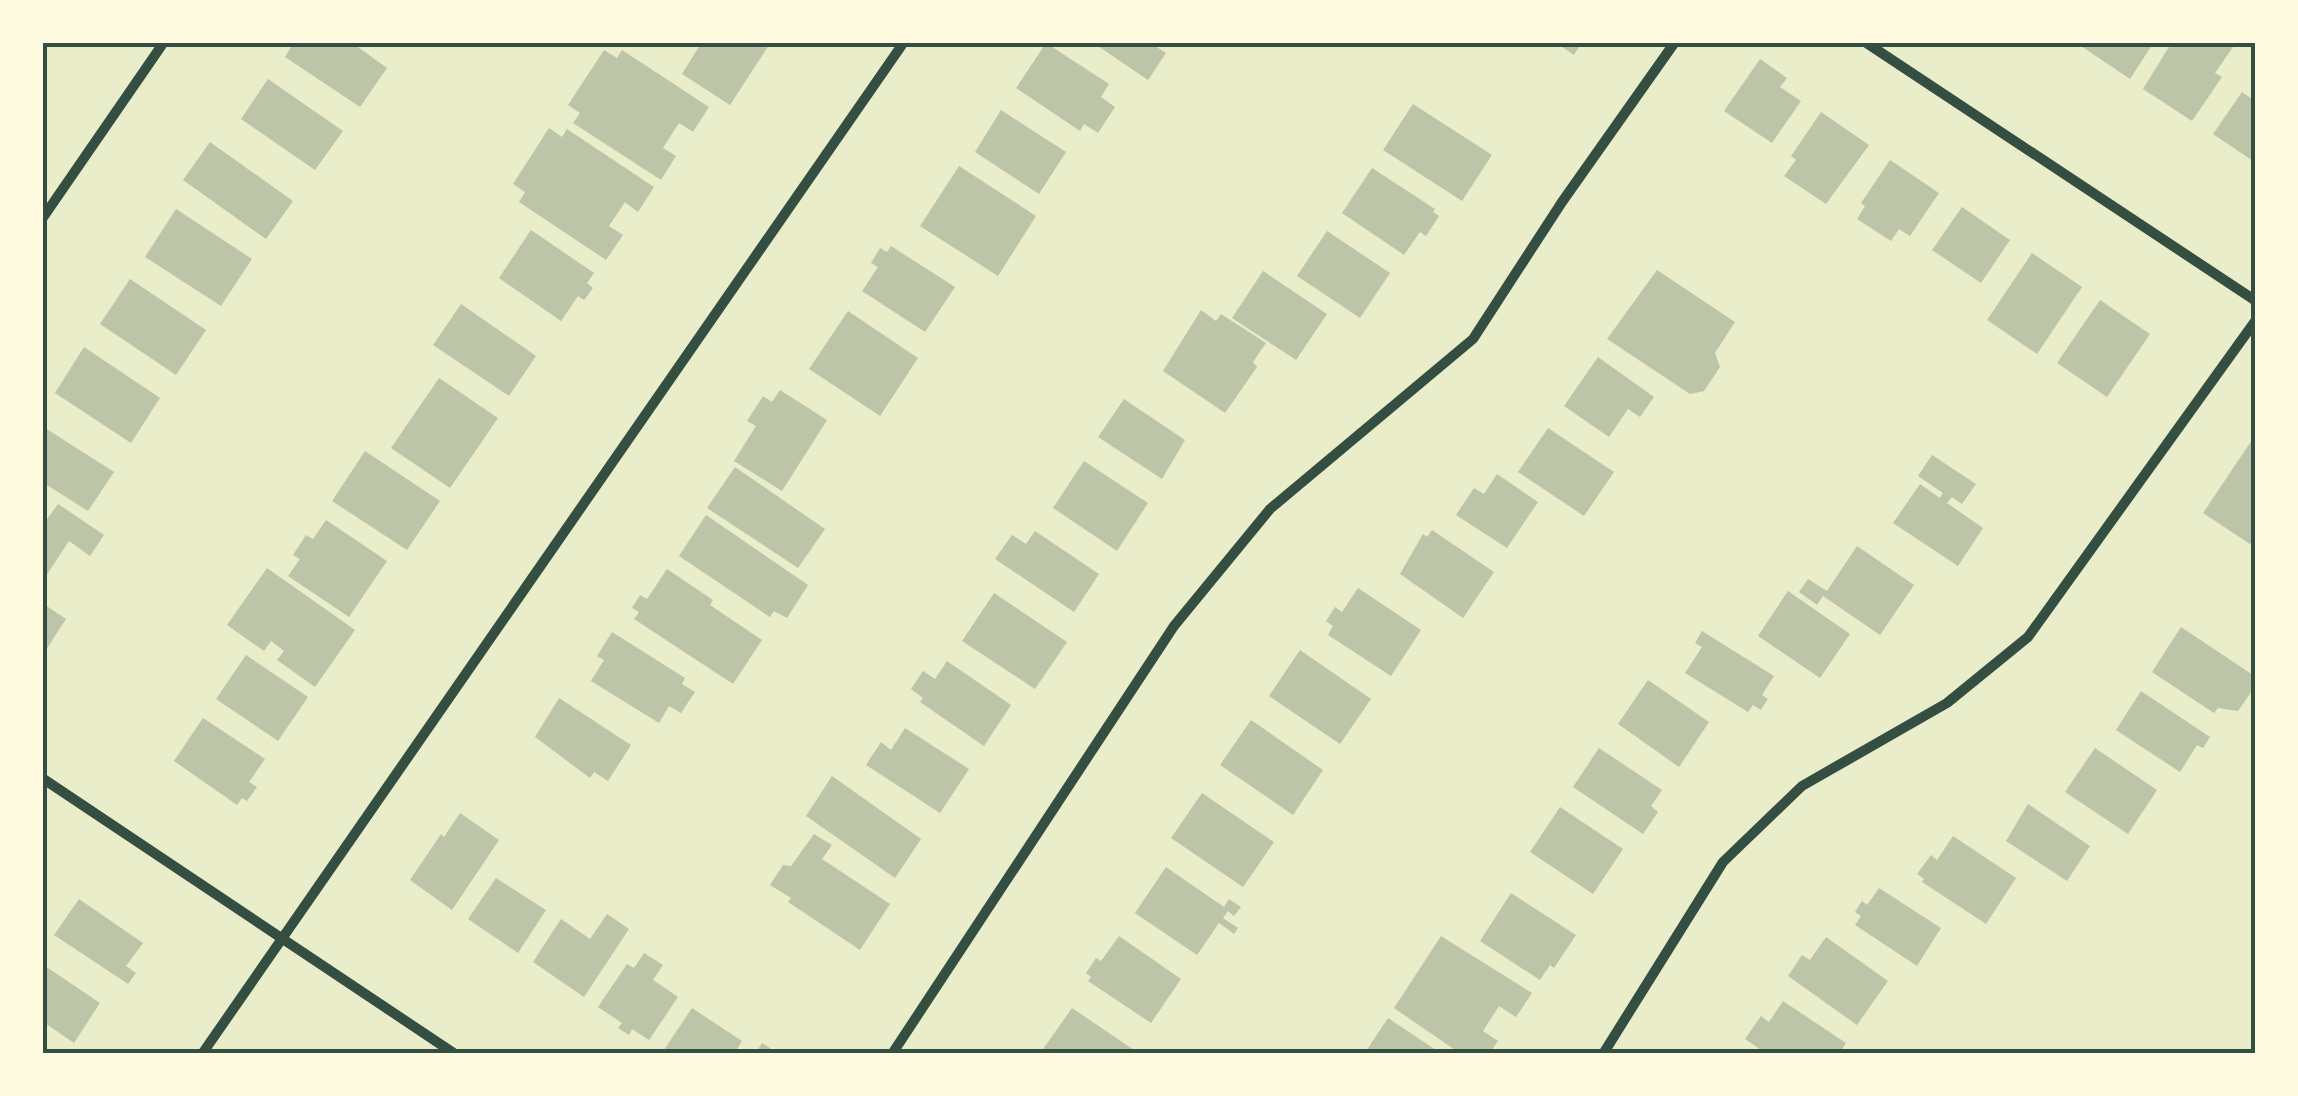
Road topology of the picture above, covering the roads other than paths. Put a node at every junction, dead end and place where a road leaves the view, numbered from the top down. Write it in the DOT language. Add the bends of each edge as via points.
graph roads {
  1 [pos="164,42"];
  2 [pos="904,42"];
  3 [pos="1675,42"];
  4 [pos="1865,42"];
  5 [pos="42,219"];
  6 [pos="2256,301"];
  7 [pos="2256,320"];
  8 [pos="42,778"];
  9 [pos="284,939"];
  10 [pos="202,1054"];
  11 [pos="455,1054"];
  12 [pos="892,1054"];
  13 [pos="1602,1054"];
  1 -- 5 [label="street"];
  2 -- 9 [label="street"];
  3 -- 12 [label="street" via="1473,339 1270,510 1174,626"];
  4 -- 6 [label="street"];
  7 -- 13 [label="street" via="2028,637 1947,703 1802,786 1723,862"];
  8 -- 9 [label="street"];
  9 -- 10 [label="street"];
  9 -- 11 [label="street"];
}
